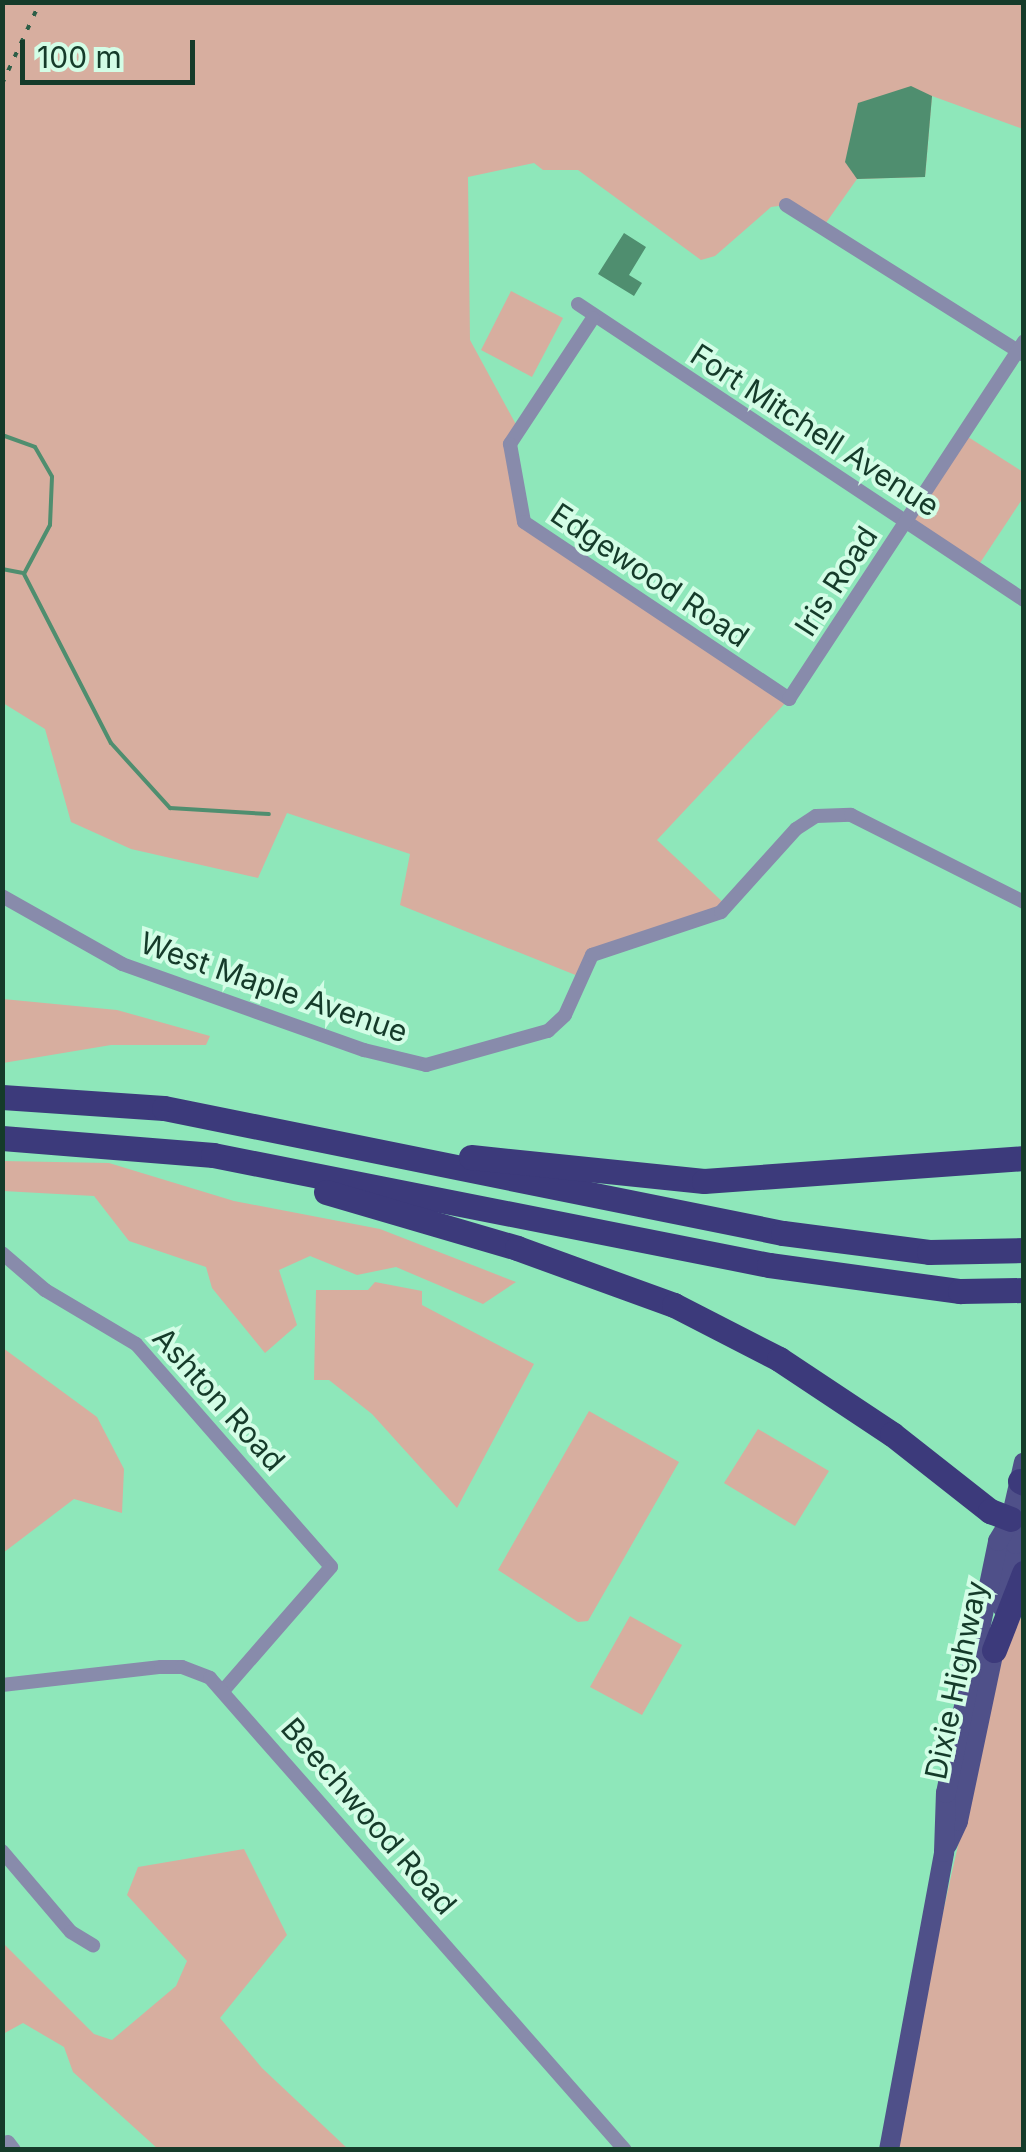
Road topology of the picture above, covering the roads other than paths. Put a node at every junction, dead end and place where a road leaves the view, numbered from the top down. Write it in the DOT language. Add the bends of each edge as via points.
graph roads {
  1 [pos="786,205"];
  2 [pos="578,304"];
  3 [pos="593,318"];
  4 [pos="1022,350"];
  5 [pos="906,522"];
  6 [pos="1024,600"];
  7 [pos="789,699"];
  8 [pos="2,896"];
  9 [pos="1024,902"];
  10 [pos="2,1097"];
  11 [pos="2,1138"];
  12 [pos="132,1144"];
  13 [pos="356,1145"];
  14 [pos="1024,1158"];
  15 [pos="1024,1250"];
  16 [pos="2,1252"];
  17 [pos="1024,1290"];
  18 [pos="1022,1475"];
  19 [pos="1011,1519"];
  20 [pos="1024,1572"];
  21 [pos="994,1650"];
  22 [pos="2,1685"];
  23 [pos="224,1691"];
  24 [pos="2,1852"];
  25 [pos="944,1852"];
  26 [pos="93,1945"];
  27 [pos="625,2150"];
  28 [pos="888,2150"];
  1 -- 4 [label="street"];
  2 -- 3 [label="street, Fort Mitchell Avenue"];
  3 -- 5 [label="street, Fort Mitchell Avenue"];
  3 -- 7 [label="street, Edgewood Road" via="510,444 524,522"];
  4 -- 5 [label="street, Iris Road"];
  5 -- 6 [label="street, Fort Mitchell Avenue"];
  5 -- 7 [label="street, Iris Road"];
  8 -- 9 [label="street, West Maple Avenue" via="122,964 364,1050 426,1065 548,1031 566,1015 592,955 728,907 796,828 816,816 851,815"];
  10 -- 13 [label="highway" via="164,1108"];
  11 -- 12 [label="highway"];
  12 -- 17 [label="highway" via="769,1266 941,1289"];
  12 -- 19 [label="highway" via="517,1248 674,1305 779,1359 892,1434 990,1512"];
  13 -- 14 [label="highway" via="704,1180 846,1176"];
  13 -- 15 [label="highway" via="783,1233 929,1252"];
  16 -- 23 [label="street, Ashton Road" via="45,1290 136,1344 331,1566"];
  18 -- 19 [label="main road, Dixie Highway"];
  19 -- 21 [label="main road, Dixie Highway" via="1015,1544"];
  19 -- 25 [label="main road, Dixie Highway" via="998,1541 946,1793"];
  20 -- 21 [label="highway"];
  21 -- 25 [label="main road, Dixie Highway" via="958,1821"];
  22 -- 23 [label="street, Beechwood Road" via="182,1666"];
  23 -- 27 [label="street, Beechwood Road"];
  24 -- 26 [label="street" via="71,1932"];
  25 -- 28 [label="main road, Dixie Highway"];
}
